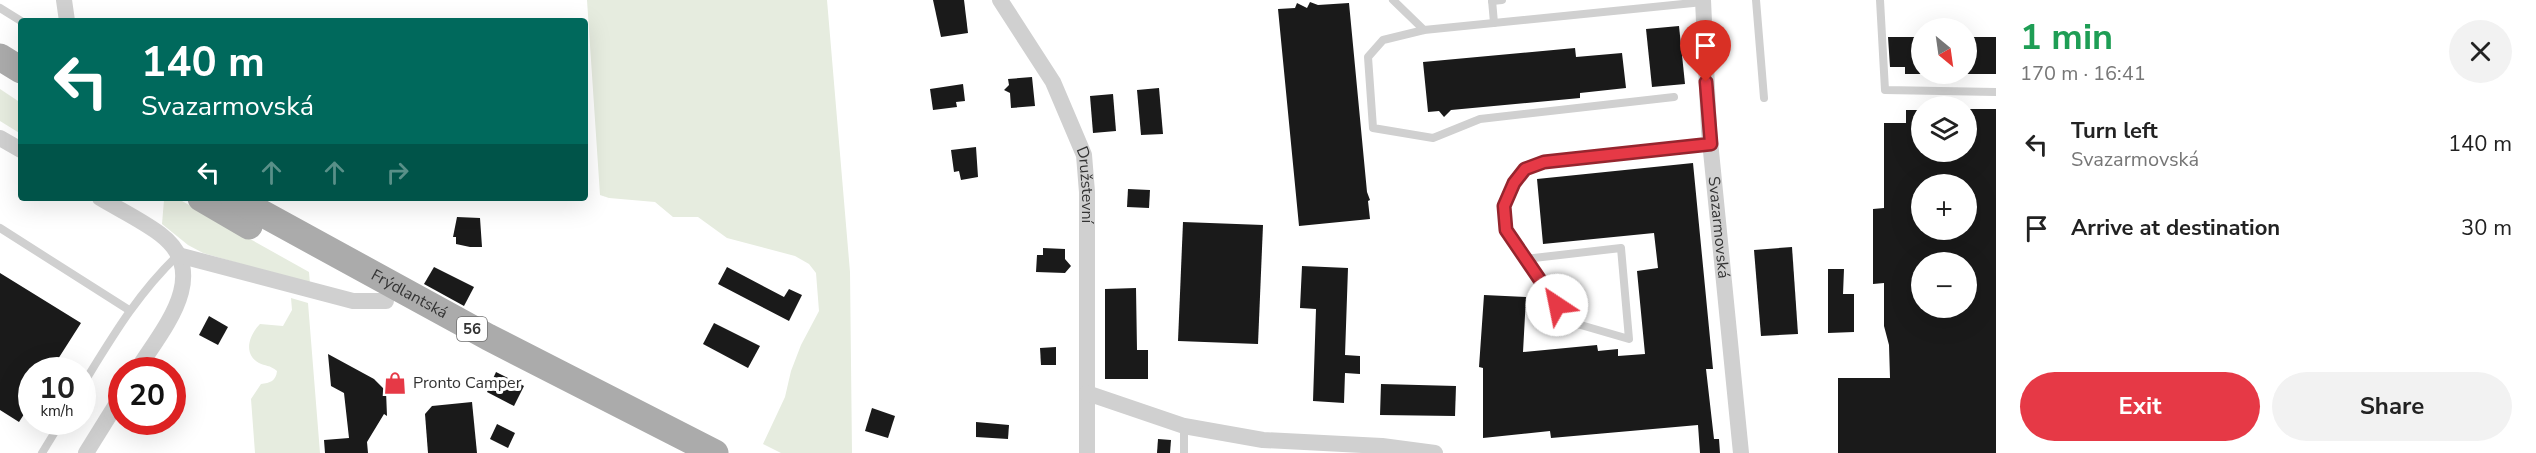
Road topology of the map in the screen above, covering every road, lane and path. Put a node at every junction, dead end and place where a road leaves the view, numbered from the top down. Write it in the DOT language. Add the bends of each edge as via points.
graph roads {
  1 [pos="64,0"];
  2 [pos="1000,0"];
  3 [pos="1393,0"];
  4 [pos="1502,0"];
  5 [pos="1756,0"];
  6 [pos="1880,0"];
  7 [pos="1492,1"];
  8 [pos="1703,1"];
  9 [pos="1640,4"];
  10 [pos="0,8"];
  11 [pos="67,18"];
  12 [pos="18,19"];
  13 [pos="1494,23"];
  14 [pos="1424,30"];
  15 [pos="0,57"];
  16 [pos="18,68"];
  17 [pos="0,75"];
  18 [pos="18,86"];
  19 [pos="1996,92"];
  20 [pos="1674,97"];
  21 [pos="1764,98"];
  22 [pos="0,138"];
  23 [pos="1711,144"];
  24 [pos="18,148"];
  25 [pos="105,201"];
  26 [pos="206,201"];
  27 [pos="239,201"];
  28 [pos="0,228"];
  29 [pos="178,255"];
  30 [pos="1525,259"];
  31 [pos="386,301"];
  32 [pos="129,310"];
  33 [pos="145,357"];
  34 [pos="96,363"];
  35 [pos="1087,393"];
  36 [pos="108,418"];
  37 [pos="1184,426"];
  38 [pos="53,435"];
  39 [pos="42,453"];
  40 [pos="86,453"];
  41 [pos="681,453"];
  42 [pos="715,453"];
  43 [pos="1087,453"];
  44 [pos="1184,453"];
  45 [pos="1435,453"];
  46 [pos="1741,453"];
  1 -- 11 [label="street"];
  2 -- 35 [label="street, Družstevní" via="1053,82 1084,155"];
  3 -- 14 [label="lane"];
  4 -- 7 [label="lane"];
  5 -- 21 [label="lane"];
  6 -- 19 [label="lane" via="1885,90"];
  7 -- 13 [label="lane"];
  8 -- 9 [label="lane"];
  8 -- 23 [label="street, Svazarmovská"];
  9 -- 13 [label="lane"];
  10 -- 12 [label="lane"];
  13 -- 14 [label="lane"];
  14 -- 20 [label="lane" via="1383,40 1368,57 1374,128 1433,138 1480,118"];
  15 -- 16 [label="main road"];
  17 -- 18 [label="main road"];
  22 -- 24 [label="street"];
  23 -- 30 [label="lane" via="1544,162 1525,169 1504,206 1506,230"];
  23 -- 46 [label="street, Svazarmovská"];
  25 -- 29 [label="street" via="161,235"];
  26 -- 31 [label="main road, Frýdlantská / 56"];
  27 -- 42 [label="main road, Frýdlantská / 56" via="488,337"];
  28 -- 32 [label="lane"];
  29 -- 31 [label="street" via="353,301"];
  29 -- 32 [label="lane"];
  29 -- 33 [label="street" via="186,279 177,306"];
  30 -- 30 [label="lane" via="1567,321 1629,339 1621,248"];
  31 -- 41 [label="main road, Frýdlantská / 56"];
  32 -- 34 [label="lane"];
  35 -- 37 [label="street"];
  35 -- 43 [label="street, Družstevní"];
  36 -- 40 [label="street"];
  37 -- 44 [label="lane"];
  37 -- 45 [label="street" via="1263,440"];
  38 -- 39 [label="lane"];
}
